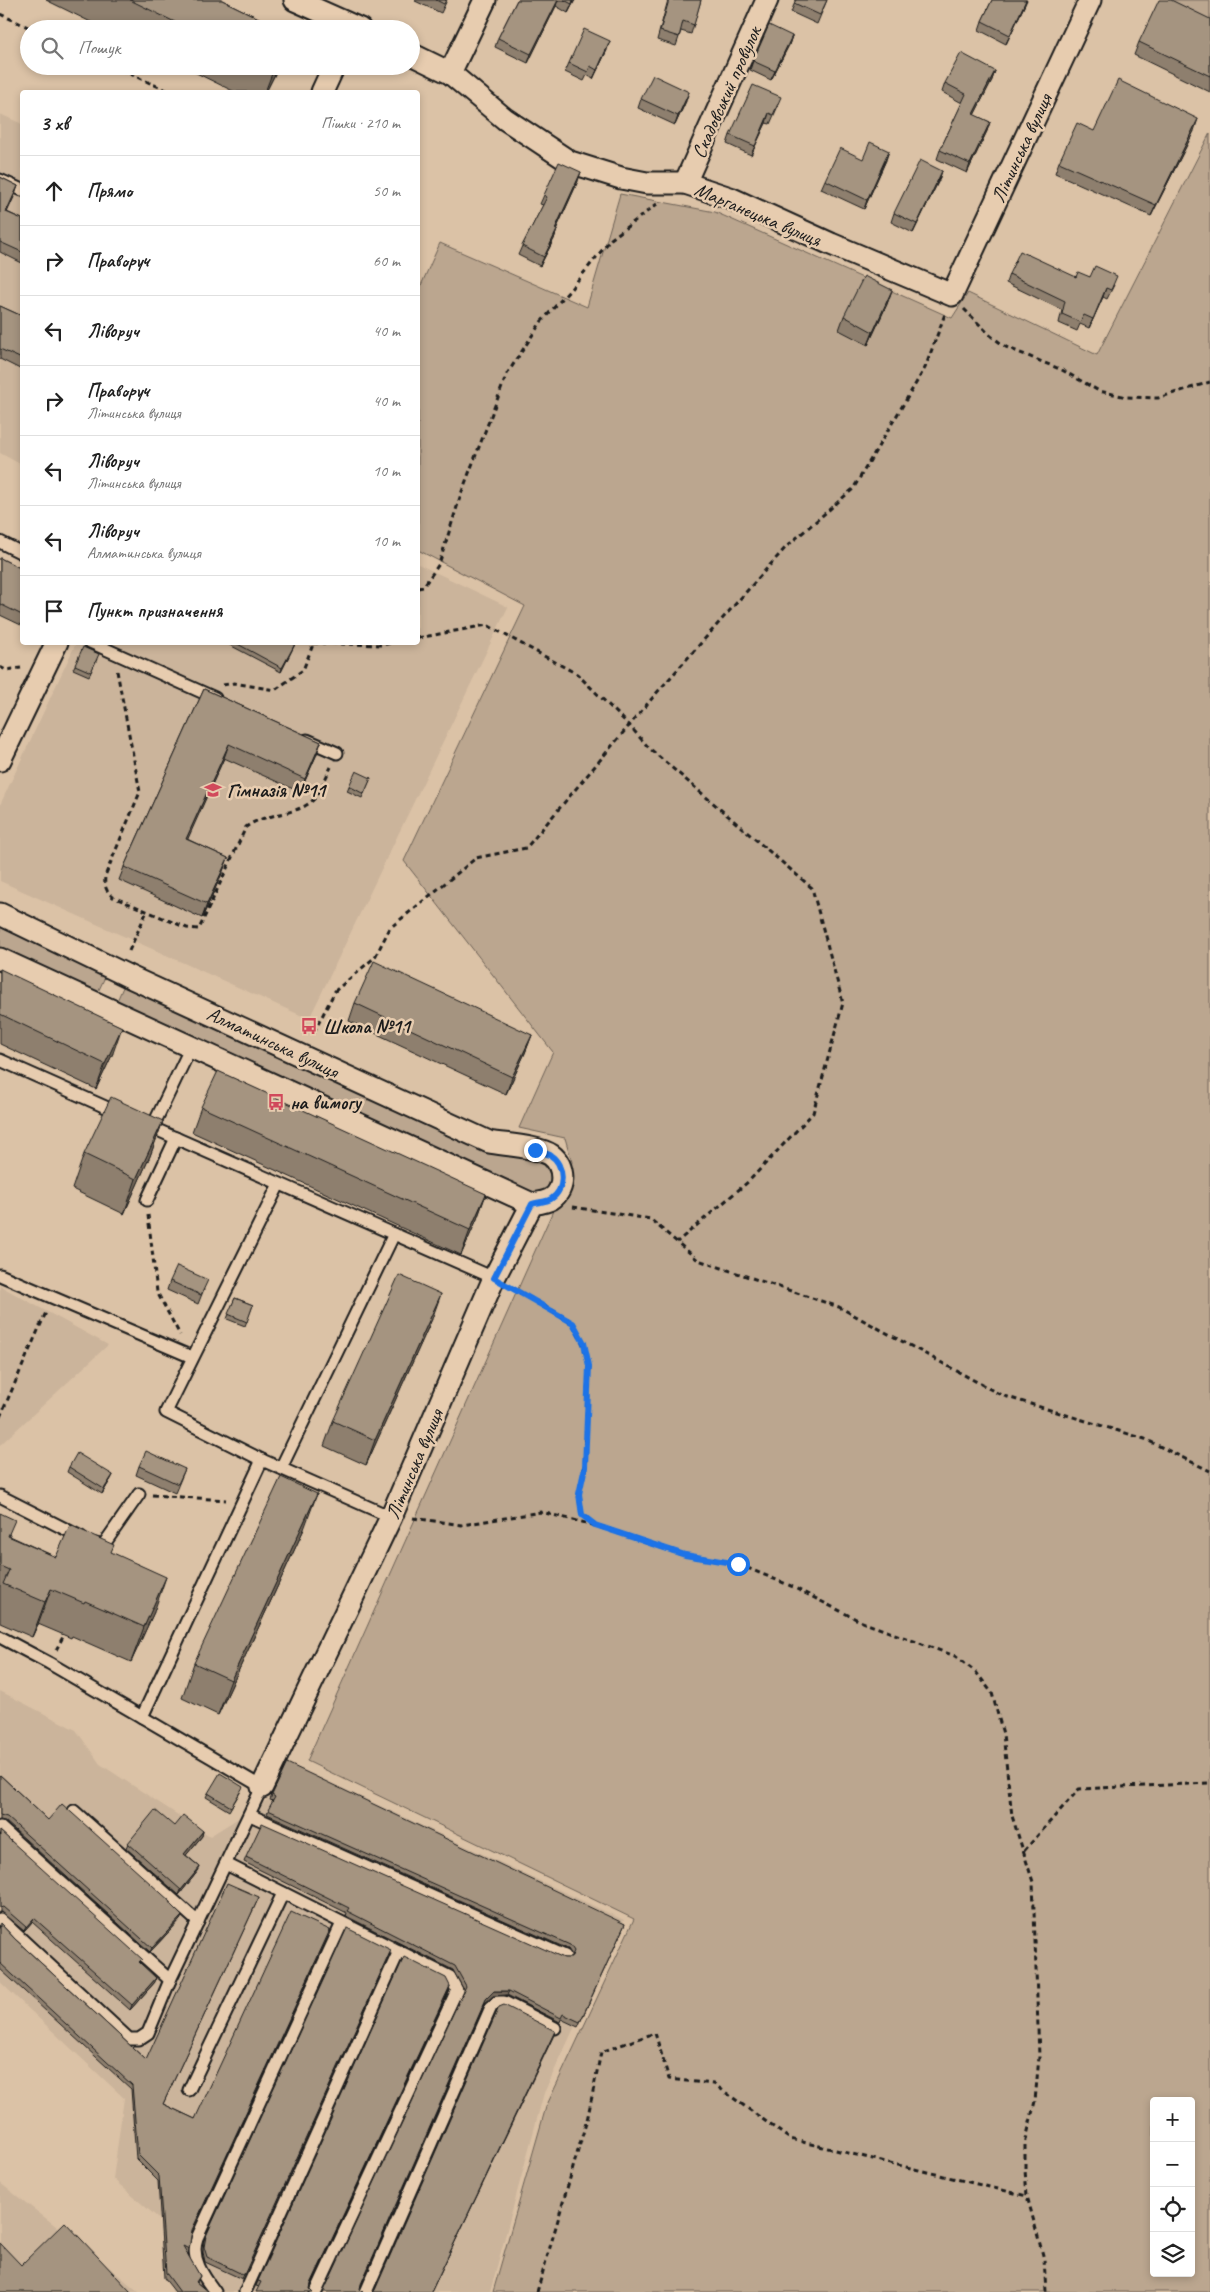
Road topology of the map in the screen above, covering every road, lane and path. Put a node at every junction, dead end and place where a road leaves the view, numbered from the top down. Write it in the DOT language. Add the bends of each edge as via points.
graph roads {
  1 [pos="295,0"];
  2 [pos="485,0"];
  3 [pos="767,0"];
  4 [pos="1090,0"];
  5 [pos="0,14"];
  6 [pos="338,20"];
  7 [pos="20,23"];
  8 [pos="420,58"];
  9 [pos="450,73"];
  10 [pos="133,75"];
  11 [pos="330,75"];
  12 [pos="166,90"];
  13 [pos="323,90"];
  14 [pos="0,180"];
  15 [pos="685,183"];
  16 [pos="20,189"];
  17 [pos="952,295"];
  18 [pos="1210,382"];
  19 [pos="0,542"];
  20 [pos="20,552"];
  21 [pos="420,588"];
  22 [pos="420,638"];
  23 [pos="56,645"];
  24 [pos="96,645"];
  25 [pos="313,645"];
  26 [pos="113,653"];
  27 [pos="0,667"];
  28 [pos="23,668"];
  29 [pos="194,689"];
  30 [pos="230,705"];
  31 [pos="629,725"];
  32 [pos="293,733"];
  33 [pos="338,753"];
  34 [pos="0,760"];
  35 [pos="147,911"];
  36 [pos="0,914"];
  37 [pos="129,951"];
  38 [pos="0,959"];
  39 [pos="314,1032"];
  40 [pos="190,1047"];
  41 [pos="0,1060"];
  42 [pos="152,1128"];
  43 [pos="176,1138"];
  44 [pos="279,1184"];
  45 [pos="146,1200"];
  46 [pos="532,1204"];
  47 [pos="566,1206"];
  48 [pos="394,1234"];
  49 [pos="677,1242"];
  50 [pos="0,1275"];
  51 [pos="494,1278"];
  52 [pos="52,1298"];
  53 [pos="192,1357"];
  54 [pos="0,1417"];
  55 [pos="262,1460"];
  56 [pos="281,1468"];
  57 [pos="1210,1471"];
  58 [pos="139,1494"];
  59 [pos="0,1496"];
  60 [pos="243,1501"];
  61 [pos="393,1514"];
  62 [pos="595,1525"];
  63 [pos="0,1637"];
  64 [pos="142,1717"];
  65 [pos="1210,1783"];
  66 [pos="262,1787"];
  67 [pos="74,1811"];
  68 [pos="250,1815"];
  69 [pos="0,1827"];
  70 [pos="1024,1852"];
  71 [pos="226,1864"];
  72 [pos="282,1893"];
  73 [pos="0,1919"];
  74 [pos="198,1922"];
  75 [pos="342,1923"];
  76 [pos="399,1951"];
  77 [pos="565,1956"];
  78 [pos="170,1980"];
  79 [pos="555,2028"];
  80 [pos="189,2090"];
  81 [pos="1027,2196"];
  82 [pos="215,2292"];
  83 [pos="245,2292"];
  84 [pos="316,2292"];
  85 [pos="366,2292"];
  86 [pos="538,2292"];
  87 [pos="1046,2292"];
  1 -- 6 [label="street"];
  2 -- 9 [label="street"];
  3 -- 15 [label="street, Скадовський провулок"];
  4 -- 17 [label="street, Літинська вулиця"];
  5 -- 7 [label="path"];
  8 -- 9 [label="street, Марганецька вулиця"];
  9 -- 15 [label="street, Марганецька вулиця" via="505,118 570,162 647,183"];
  10 -- 12 [label="path"];
  11 -- 13 [label="street"];
  14 -- 16 [label="lane"];
  15 -- 17 [label="street, Марганецька вулиця" via="730,198"];
  15 -- 21 [label="path" via="610,239 540,322 507,374 452,519 439,564"];
  17 -- 18 [label="path" via="1006,347 1062,370 1099,391 1127,397 1158,398"];
  17 -- 31 [label="path" via="925,368 853,489 786,547"];
  19 -- 20 [label="lane"];
  22 -- 31 [label="path" via="487,624 576,674"];
  23 -- 34 [label="street"];
  24 -- 26 [label="lane"];
  25 -- 29 [label="path" via="302,670 275,690 234,683"];
  26 -- 29 [label="lane"];
  26 -- 35 [label="path" via="140,792 104,885 113,897"];
  27 -- 28 [label="path" via="6,670"];
  29 -- 30 [label="lane"];
  31 -- 39 [label="path" via="526,848 476,858 390,928 375,957 335,991"];
  31 -- 49 [label="path" via="649,748 812,888 843,1003 813,1113 749,1181"];
  32 -- 33 [label="lane"];
  33 -- 35 [label="path" via="314,800 246,827 199,929 193,930"];
  35 -- 37 [label="path"];
  36 -- 46 [label="street, Алматинська вулиця" via="489,1142 550,1155 560,1165 559,1193 550,1200"];
  38 -- 40 [label="street, Алматинська вулиця"];
  40 -- 42 [label="lane"];
  40 -- 46 [label="street, Алматинська вулиця"];
  41 -- 42 [label="lane"];
  42 -- 43 [label="lane"];
  43 -- 44 [label="lane"];
  43 -- 45 [label="lane"];
  44 -- 48 [label="lane"];
  44 -- 53 [label="lane"];
  45 -- 53 [label="path" via="156,1292"];
  46 -- 51 [label="street, Літинська вулиця"];
  47 -- 49 [label="path" via="650,1219"];
  48 -- 51 [label="lane"];
  48 -- 56 [label="lane"];
  49 -- 57 [label="path" via="698,1260 839,1307 1001,1395 1145,1439"];
  50 -- 52 [label="lane"];
  51 -- 61 [label="street, Літинська вулиця"];
  51 -- 62 [label="path" via="573,1323 584,1343 589,1366 585,1467 579,1494 582,1515"];
  52 -- 53 [label="lane"];
  52 -- 54 [label="path"];
  53 -- 55 [label="lane" via="166,1412"];
  55 -- 56 [label="lane"];
  55 -- 60 [label="lane"];
  56 -- 61 [label="lane"];
  58 -- 59 [label="lane" via="102,1547"];
  58 -- 60 [label="path"];
  60 -- 64 [label="lane"];
  61 -- 62 [label="path" via="462,1525 541,1512"];
  61 -- 66 [label="street, Літинська вулиця"];
  62 -- 70 [label="path" via="685,1555 738,1564 862,1622 955,1656 976,1672 992,1693 1003,1734 1012,1816"];
  63 -- 64 [label="lane"];
  64 -- 66 [label="lane"];
  65 -- 70 [label="path" via="1079,1789"];
  66 -- 68 [label="lane"];
  67 -- 74 [label="lane"];
  68 -- 71 [label="lane"];
  68 -- 77 [label="lane"];
  69 -- 78 [label="lane"];
  70 -- 81 [label="path" via="1033,1882 1039,2056 1035,2101 1025,2144"];
  71 -- 72 [label="lane"];
  71 -- 74 [label="lane"];
  72 -- 75 [label="lane"];
  72 -- 80 [label="lane"];
  73 -- 78 [label="lane" via="129,2039 139,2039 148,2034"];
  74 -- 78 [label="lane"];
  75 -- 76 [label="lane"];
  75 -- 82 [label="lane" via="194,2246 195,2255"];
  76 -- 83 [label="lane"];
  76 -- 84 [label="lane" via="450,1977 457,1990"];
  79 -- 85 [label="lane" via="504,2002 497,2002 491,2007"];
  81 -- 86 [label="path" via="790,2139 714,2084 669,2079 655,2033 601,2052 588,2116"];
  81 -- 87 [label="path" via="1044,2259"];
}
